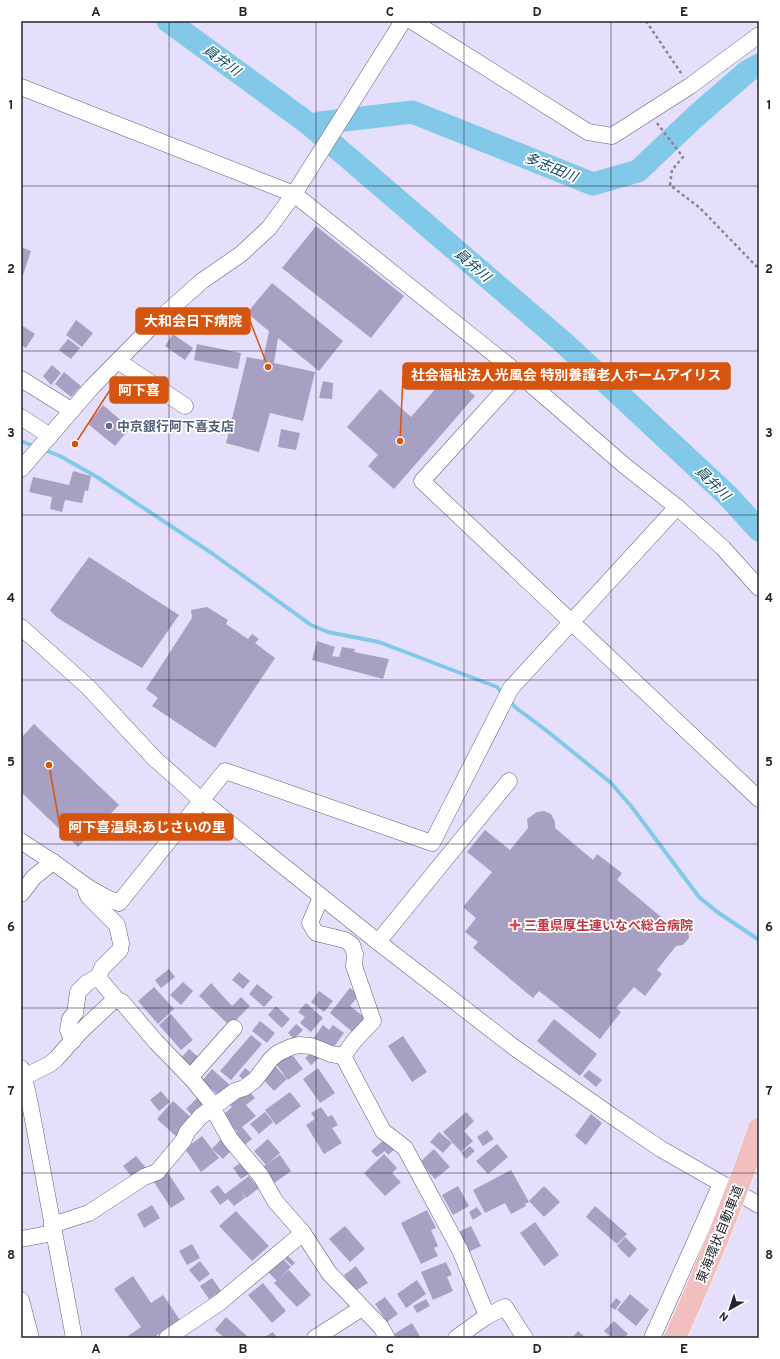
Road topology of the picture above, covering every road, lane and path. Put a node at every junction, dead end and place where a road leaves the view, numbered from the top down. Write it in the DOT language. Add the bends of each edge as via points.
graph roads {
  1 [pos="412,21"];
  2 [pos="646,21"];
  3 [pos="400,26"];
  4 [pos="759,35"];
  5 [pos="690,86"];
  6 [pos="21,87"];
  7 [pos="652,118"];
  8 [pos="294,194"];
  9 [pos="759,269"];
  10 [pos="118,361"];
  11 [pos="519,374"];
  12 [pos="21,379"];
  13 [pos="185,406"];
  14 [pos="71,410"];
  15 [pos="21,417"];
  16 [pos="42,445"];
  17 [pos="21,469"];
  18 [pos="677,508"];
  19 [pos="759,588"];
  20 [pos="572,623"];
  21 [pos="21,627"];
  22 [pos="509,781"];
  23 [pos="759,799"];
  24 [pos="202,800"];
  25 [pos="21,841"];
  26 [pos="53,862"];
  27 [pos="84,886"];
  28 [pos="21,894"];
  29 [pos="321,897"];
  30 [pos="378,942"];
  31 [pos="99,976"];
  32 [pos="118,1000"];
  33 [pos="234,1028"];
  34 [pos="73,1041"];
  35 [pos="343,1056"];
  36 [pos="23,1073"];
  37 [pos="192,1079"];
  38 [pos="214,1108"];
  39 [pos="759,1129"];
  40 [pos="721,1184"];
  41 [pos="759,1206"];
  42 [pos="53,1229"];
  43 [pos="303,1233"];
  44 [pos="21,1239"];
  45 [pos="21,1300"];
  46 [pos="362,1308"];
  47 [pos="487,1316"];
  48 [pos="32,1338"];
  49 [pos="74,1338"];
  50 [pos="167,1338"];
  51 [pos="315,1338"];
  52 [pos="387,1338"];
  53 [pos="456,1338"];
  54 [pos="525,1338"];
  55 [pos="652,1338"];
  56 [pos="674,1338"];
  1 -- 5 [label="street" via="588,132 612,136"];
  2 -- 5 [label="path"];
  3 -- 8 [label="street"];
  4 -- 5 [label="street"];
  6 -- 8 [label="street"];
  7 -- 9 [label="path" via="684,157 672,170 670,185 700,208"];
  8 -- 10 [label="street" via="269,228 241,254 202,281 163,315"];
  8 -- 11 [label="street"];
  10 -- 13 [label="street"];
  10 -- 14 [label="street"];
  11 -- 18 [label="street" via="619,462"];
  11 -- 20 [label="street" via="422,480"];
  12 -- 14 [label="street"];
  14 -- 16 [label="street"];
  15 -- 16 [label="street"];
  16 -- 17 [label="street"];
  18 -- 19 [label="street" via="723,548"];
  18 -- 20 [label="street"];
  20 -- 23 [label="street"];
  20 -- 24 [label="street" via="511,688 432,843 225,771"];
  21 -- 24 [label="street" via="88,687 154,758"];
  22 -- 30 [label="street"];
  24 -- 27 [label="street" via="120,902"];
  24 -- 29 [label="street"];
  25 -- 26 [label="street"];
  26 -- 27 [label="street"];
  26 -- 28 [label="street" via="34,877"];
  27 -- 31 [label="street" via="88,896 117,925 121,942 120,950 102,968"];
  29 -- 30 [label="street"];
  29 -- 35 [label="street" via="310,923 316,933 345,940 352,945 355,954 354,966 373,1021"];
  30 -- 40 [label="street" via="542,1068 661,1149"];
  31 -- 32 [label="street"];
  31 -- 34 [label="street" via="78,992 75,1013 70,1019 68,1030"];
  32 -- 34 [label="street" via="112,1002"];
  32 -- 37 [label="street"];
  33 -- 37 [label="street" via="194,1073"];
  34 -- 36 [label="street" via="50,1064"];
  35 -- 38 [label="street" via="311,1046 291,1047 271,1059 255,1080 235,1091"];
  35 -- 47 [label="street" via="383,1131 405,1148 460,1250"];
  36 -- 42 [label="street"];
  37 -- 38 [label="street"];
  38 -- 42 [label="street" via="201,1116 157,1172 144,1177 89,1213"];
  38 -- 43 [label="street" via="230,1139 262,1176 275,1201"];
  39 -- 56 [label="highway, 東海環状自動車道, bridge" via="697,1288"];
  40 -- 41 [label="street"];
  40 -- 55 [label="street"];
  42 -- 44 [label="street"];
  42 -- 49 [label="street"];
  43 -- 46 [label="street" via="329,1273"];
  43 -- 50 [label="street" via="219,1303"];
  45 -- 48 [label="street"];
  46 -- 51 [label="street"];
  46 -- 52 [label="street" via="381,1327"];
  47 -- 53 [label="street"];
  47 -- 54 [label="street" via="504,1307"];
}
